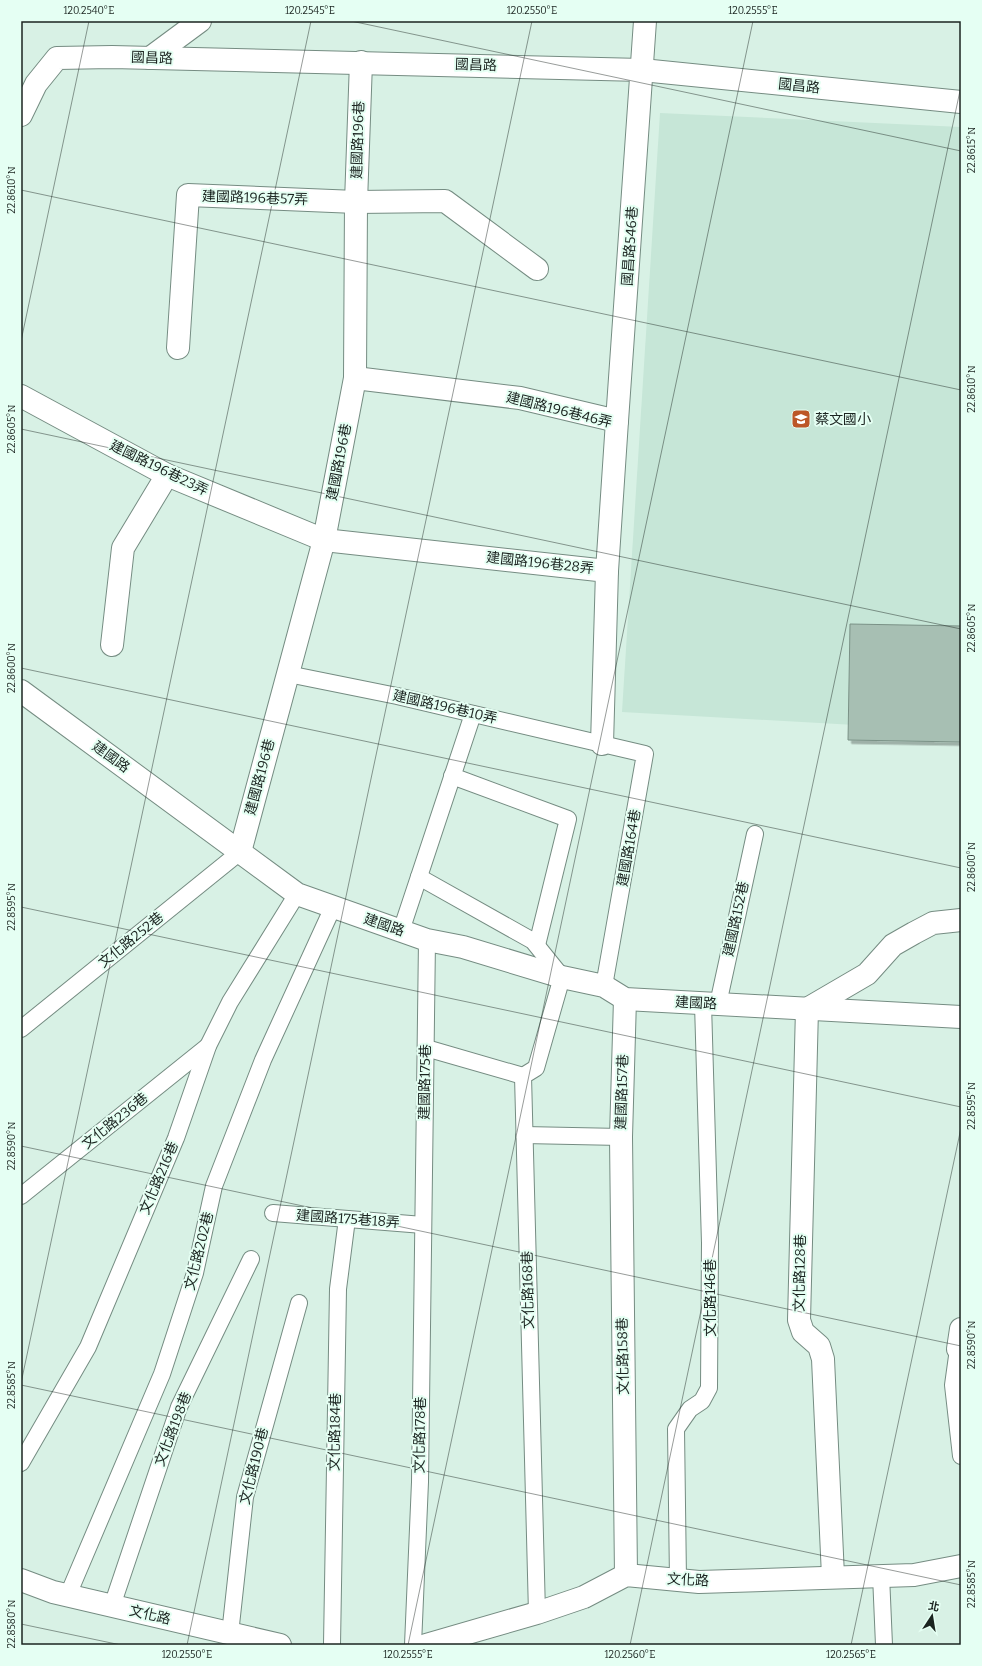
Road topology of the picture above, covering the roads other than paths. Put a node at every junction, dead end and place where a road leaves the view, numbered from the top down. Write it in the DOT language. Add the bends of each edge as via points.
graph roads {
  1 [pos="200,21"];
  2 [pos="645,21"];
  3 [pos="150,58"];
  4 [pos="361,62"];
  5 [pos="642,70"];
  6 [pos="961,102"];
  7 [pos="21,115"];
  8 [pos="356,202"];
  9 [pos="537,269"];
  10 [pos="178,348"];
  11 [pos="355,378"];
  12 [pos="21,396"];
  13 [pos="617,421"];
  14 [pos="167,475"];
  15 [pos="324,540"];
  16 [pos="607,571"];
  17 [pos="112,645"];
  18 [pos="288,674"];
  19 [pos="21,691"];
  20 [pos="473,714"];
  21 [pos="602,744"];
  22 [pos="452,776"];
  23 [pos="755,834"];
  24 [pos="240,852"];
  25 [pos="419,877"];
  26 [pos="297,894"];
  27 [pos="333,907"];
  28 [pos="961,920"];
  29 [pos="401,931"];
  30 [pos="427,940"];
  31 [pos="537,945"];
  32 [pos="562,977"];
  33 [pos="604,986"];
  34 [pos="625,999"];
  35 [pos="710,1004"];
  36 [pos="807,1009"];
  37 [pos="961,1017"];
  38 [pos="21,1029"];
  39 [pos="208,1046"];
  40 [pos="426,1048"];
  41 [pos="523,1076"];
  42 [pos="524,1135"];
  43 [pos="621,1137"];
  44 [pos="21,1196"];
  45 [pos="273,1213"];
  46 [pos="347,1219"];
  47 [pos="423,1225"];
  48 [pos="251,1259"];
  49 [pos="298,1303"];
  50 [pos="959,1339"];
  51 [pos="961,1456"];
  52 [pos="21,1463"];
  53 [pos="961,1566"];
  54 [pos="626,1575"];
  55 [pos="882,1575"];
  56 [pos="832,1576"];
  57 [pos="21,1580"];
  58 [pos="678,1580"];
  59 [pos="68,1596"];
  60 [pos="112,1606"];
  61 [pos="537,1613"];
  62 [pos="230,1634"];
  63 [pos="280,1645"];
  64 [pos="332,1645"];
  65 [pos="413,1645"];
  66 [pos="426,1645"];
  67 [pos="884,1645"];
  1 -- 3 [label="street"];
  2 -- 5 [label="street, 國昌路546巷"];
  3 -- 4 [label="street, 國昌路"];
  3 -- 7 [label="street, 國昌路" via="57,58 36,84"];
  4 -- 5 [label="street, 國昌路"];
  4 -- 8 [label="street, 建國路196巷"];
  5 -- 6 [label="street, 國昌路"];
  5 -- 13 [label="street, 國昌路546巷"];
  8 -- 9 [label="street" via="446,201"];
  8 -- 10 [label="street, 建國路196巷57弄" via="188,195"];
  8 -- 11 [label="street, 建國路196巷"];
  11 -- 13 [label="street, 建國路196巷46弄" via="520,398"];
  11 -- 15 [label="street, 建國路196巷"];
  12 -- 14 [label="street, 建國路196巷23弄"];
  13 -- 16 [label="street, 建國路196巷46弄"];
  14 -- 15 [label="street, 建國路196巷23弄"];
  14 -- 17 [label="street" via="123,548"];
  15 -- 16 [label="street, 建國路196巷28弄"];
  15 -- 18 [label="street, 建國路196巷"];
  16 -- 21 [label="street, 建國路196巷28弄"];
  18 -- 20 [label="lane, 建國路196巷10弄"];
  18 -- 24 [label="street, 建國路196巷"];
  19 -- 24 [label="street, 建國路"];
  20 -- 21 [label="lane, 建國路196巷10弄"];
  20 -- 22 [label="lane"];
  21 -- 33 [label="lane, 建國路164巷" via="645,754"];
  22 -- 25 [label="lane"];
  22 -- 31 [label="lane" via="568,819"];
  23 -- 35 [label="lane, 建國路152巷"];
  24 -- 26 [label="street, 建國路"];
  24 -- 38 [label="lane, 文化路252巷"];
  25 -- 29 [label="lane"];
  25 -- 31 [label="lane" via="533,940"];
  26 -- 27 [label="street, 建國路"];
  26 -- 39 [label="lane, 文化路216巷" via="230,1002"];
  27 -- 29 [label="street, 建國路"];
  27 -- 59 [label="lane, 文化路202巷" via="263,1060 214,1186 195,1273 162,1374"];
  28 -- 36 [label="street" via="933,923 893,945 867,974"];
  29 -- 30 [label="street, 建國路"];
  30 -- 32 [label="street, 建國路" via="463,947"];
  30 -- 40 [label="lane, 建國路175巷"];
  31 -- 32 [label="lane"];
  32 -- 33 [label="street, 建國路"];
  32 -- 41 [label="lane" via="536,1068"];
  33 -- 34 [label="street, 建國路"];
  34 -- 35 [label="street, 建國路"];
  34 -- 43 [label="street, 建國路157巷"];
  35 -- 36 [label="street, 建國路"];
  35 -- 58 [label="lane, 文化路146巷" via="709,1388 702,1401 690,1409 676,1429"];
  36 -- 37 [label="street, 建國路"];
  36 -- 56 [label="street, 文化路128巷" via="799,1320 803,1332 819,1346 823,1359"];
  39 -- 44 [label="lane, 文化路236巷"];
  39 -- 52 [label="lane, 文化路216巷" via="176,1138 88,1347"];
  40 -- 41 [label="lane"];
  40 -- 47 [label="lane, 建國路175巷"];
  41 -- 42 [label="lane, 文化路168巷"];
  42 -- 43 [label="lane, 建國路157巷"];
  42 -- 61 [label="lane, 文化路168巷"];
  43 -- 54 [label="street, 文化路158巷"];
  45 -- 46 [label="lane, 建國路175巷18弄"];
  46 -- 47 [label="lane, 建國路175巷18弄"];
  46 -- 64 [label="lane, 文化路184巷" via="338,1289"];
  47 -- 65 [label="lane, 文化路178巷" via="420,1482"];
  48 -- 60 [label="lane, 文化路198巷" via="179,1407"];
  49 -- 62 [label="lane, 文化路190巷" via="245,1497"];
  50 -- 51 [label="lane" via="952,1385"];
  53 -- 55 [label="street, 文化路" via="914,1575"];
  54 -- 58 [label="street, 文化路"];
  54 -- 61 [label="street" via="584,1597"];
  55 -- 56 [label="street, 文化路"];
  55 -- 67 [label="lane"];
  56 -- 58 [label="street, 文化路" via="699,1582"];
  57 -- 59 [label="street, 文化路"];
  59 -- 60 [label="street, 文化路"];
  60 -- 62 [label="street, 文化路"];
  61 -- 66 [label="street"];
  62 -- 63 [label="street, 文化路"];
}
